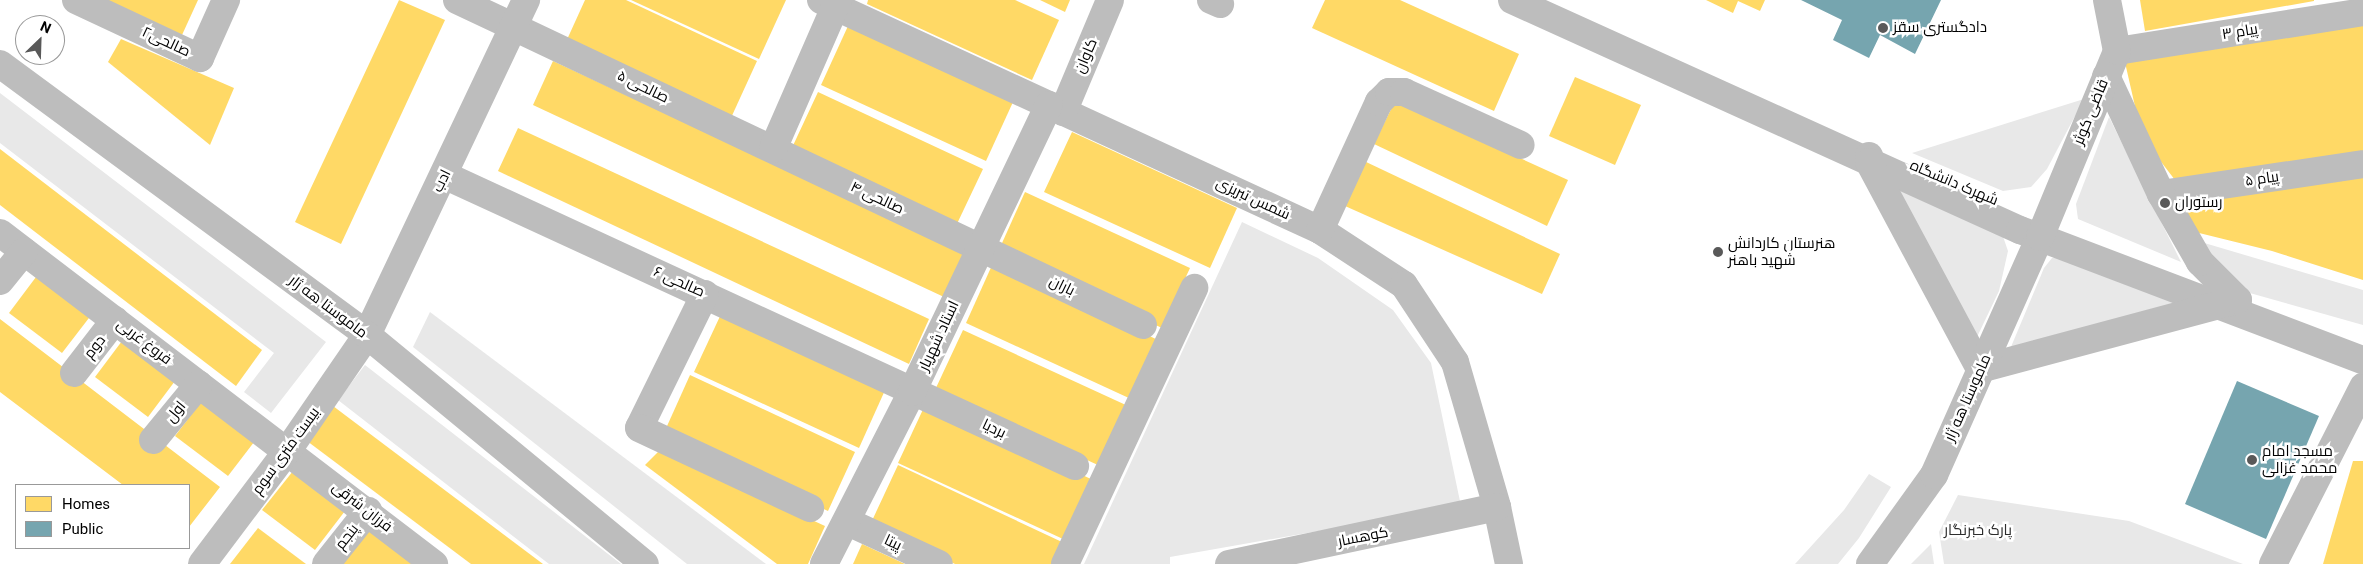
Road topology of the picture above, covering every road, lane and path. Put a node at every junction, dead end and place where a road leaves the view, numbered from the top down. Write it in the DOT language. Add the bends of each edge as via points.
graph roads {
  1 [pos="76,0"];
  2 [pos="226,0"];
  3 [pos="457,0"];
  4 [pos="526,0"];
  5 [pos="1110,0"];
  6 [pos="1512,0"];
  7 [pos="1555,0"];
  8 [pos="2107,0"];
  9 [pos="831,2"];
  10 [pos="2363,12"];
  11 [pos="514,25"];
  12 [pos="2117,51"];
  13 [pos="0,64"];
  14 [pos="2106,76"];
  15 [pos="1056,108"];
  16 [pos="1521,145"];
  17 [pos="773,149"];
  18 [pos="1869,154"];
  19 [pos="2363,164"];
  20 [pos="444,175"];
  21 [pos="2161,194"];
  22 [pos="2043,229"];
  23 [pos="1320,230"];
  24 [pos="0,233"];
  25 [pos="981,248"];
  26 [pos="24,251"];
  27 [pos="0,281"];
  28 [pos="1194,288"];
  29 [pos="705,294"];
  30 [pos="2229,304"];
  31 [pos="115,320"];
  32 [pos="1143,325"];
  33 [pos="366,335"];
  34 [pos="2363,342"];
  35 [pos="2363,360"];
  36 [pos="1980,369"];
  37 [pos="74,373"];
  38 [pos="199,384"];
  39 [pos="2363,387"];
  40 [pos="912,392"];
  41 [pos="153,440"];
  42 [pos="288,450"];
  43 [pos="1075,466"];
  44 [pos="810,508"];
  45 [pos="1498,508"];
  46 [pos="368,511"];
  47 [pos="848,522"];
  48 [pos="202,564"];
  49 [pos="326,564"];
  50 [pos="434,564"];
  51 [pos="645,564"];
  52 [pos="824,564"];
  53 [pos="939,564"];
  54 [pos="1065,564"];
  55 [pos="1229,564"];
  56 [pos="1509,564"];
  57 [pos="1870,564"];
  58 [pos="2273,564"];
  1 -- 2 [label="street, صالحی۲" via="200,58"];
  3 -- 11 [label="street, صالحی ۵"];
  4 -- 11 [label="street, ادب"];
  5 -- 15 [label="street, کاوان"];
  6 -- 18 [label="street"];
  7 -- 18 [label="street, شهرک دانشگاه"];
  8 -- 12 [label="street"];
  9 -- 15 [label="street, شمس تبریزی"];
  9 -- 17 [label="street"];
  10 -- 12 [label="street, پیام ۳"];
  11 -- 17 [label="street, صالحی ۵"];
  11 -- 20 [label="street, ادب"];
  12 -- 14 [label="street, قاضی کوثر"];
  13 -- 33 [label="street, ماموستا هه ژار"];
  14 -- 21 [label="street"];
  14 -- 22 [label="street, قاضی کوثر"];
  15 -- 23 [label="street, شمس تبریزی"];
  15 -- 25 [label="street, استاد شهریار"];
  16 -- 23 [label="street" via="1404,92 1389,92 1379,102"];
  17 -- 25 [label="street, صالحی ۴"];
  18 -- 22 [label="street, شهرک دانشگاه"];
  18 -- 36 [label="street"];
  19 -- 21 [label="street, پیام ۵"];
  20 -- 29 [label="street, صالحی ۶"];
  20 -- 33 [label="street, ادب"];
  21 -- 30 [label="street" via="2200,262"];
  22 -- 30 [label="street, شهرک دانشگاه"];
  22 -- 36 [label="street, ماموستا هه ژار"];
  23 -- 45 [label="street, شمس تبریزی" via="1404,285 1455,362"];
  24 -- 26 [label="street, فروغ غربی"];
  25 -- 32 [label="street, باران"];
  25 -- 40 [label="street, استاد شهریار"];
  26 -- 27 [label="street"];
  26 -- 31 [label="street, فروغ غربی"];
  28 -- 54 [label="street"];
  29 -- 40 [label="street, صالحی ۶"];
  29 -- 44 [label="street" via="639,428"];
  30 -- 34 [label="street, شهرک دانشگاه"];
  30 -- 35 [label="street"];
  30 -- 36 [label="street"];
  31 -- 37 [label="street, دوم"];
  31 -- 38 [label="street, فروغ غربی"];
  33 -- 42 [label="street, بیست متری سوم"];
  33 -- 51 [label="street, ماموستا هه ژار"];
  36 -- 57 [label="street, ماموستا هه ژار" via="1934,475"];
  38 -- 41 [label="street, اول"];
  38 -- 42 [label="street, فروغ غربی"];
  39 -- 58 [label="street"];
  40 -- 43 [label="street, بردیا"];
  40 -- 47 [label="street, استاد شهریار"];
  42 -- 46 [label="street, فرزان شرقی"];
  42 -- 48 [label="street, بیست متری سوم"];
  45 -- 55 [label="street, کوهسار"];
  45 -- 56 [label="street, شمس تبریزی"];
  46 -- 49 [label="street, پنجم"];
  46 -- 50 [label="street, فرزان شرقی"];
  47 -- 52 [label="street, استاد شهریار"];
  47 -- 53 [label="street, پیتا"];
}
